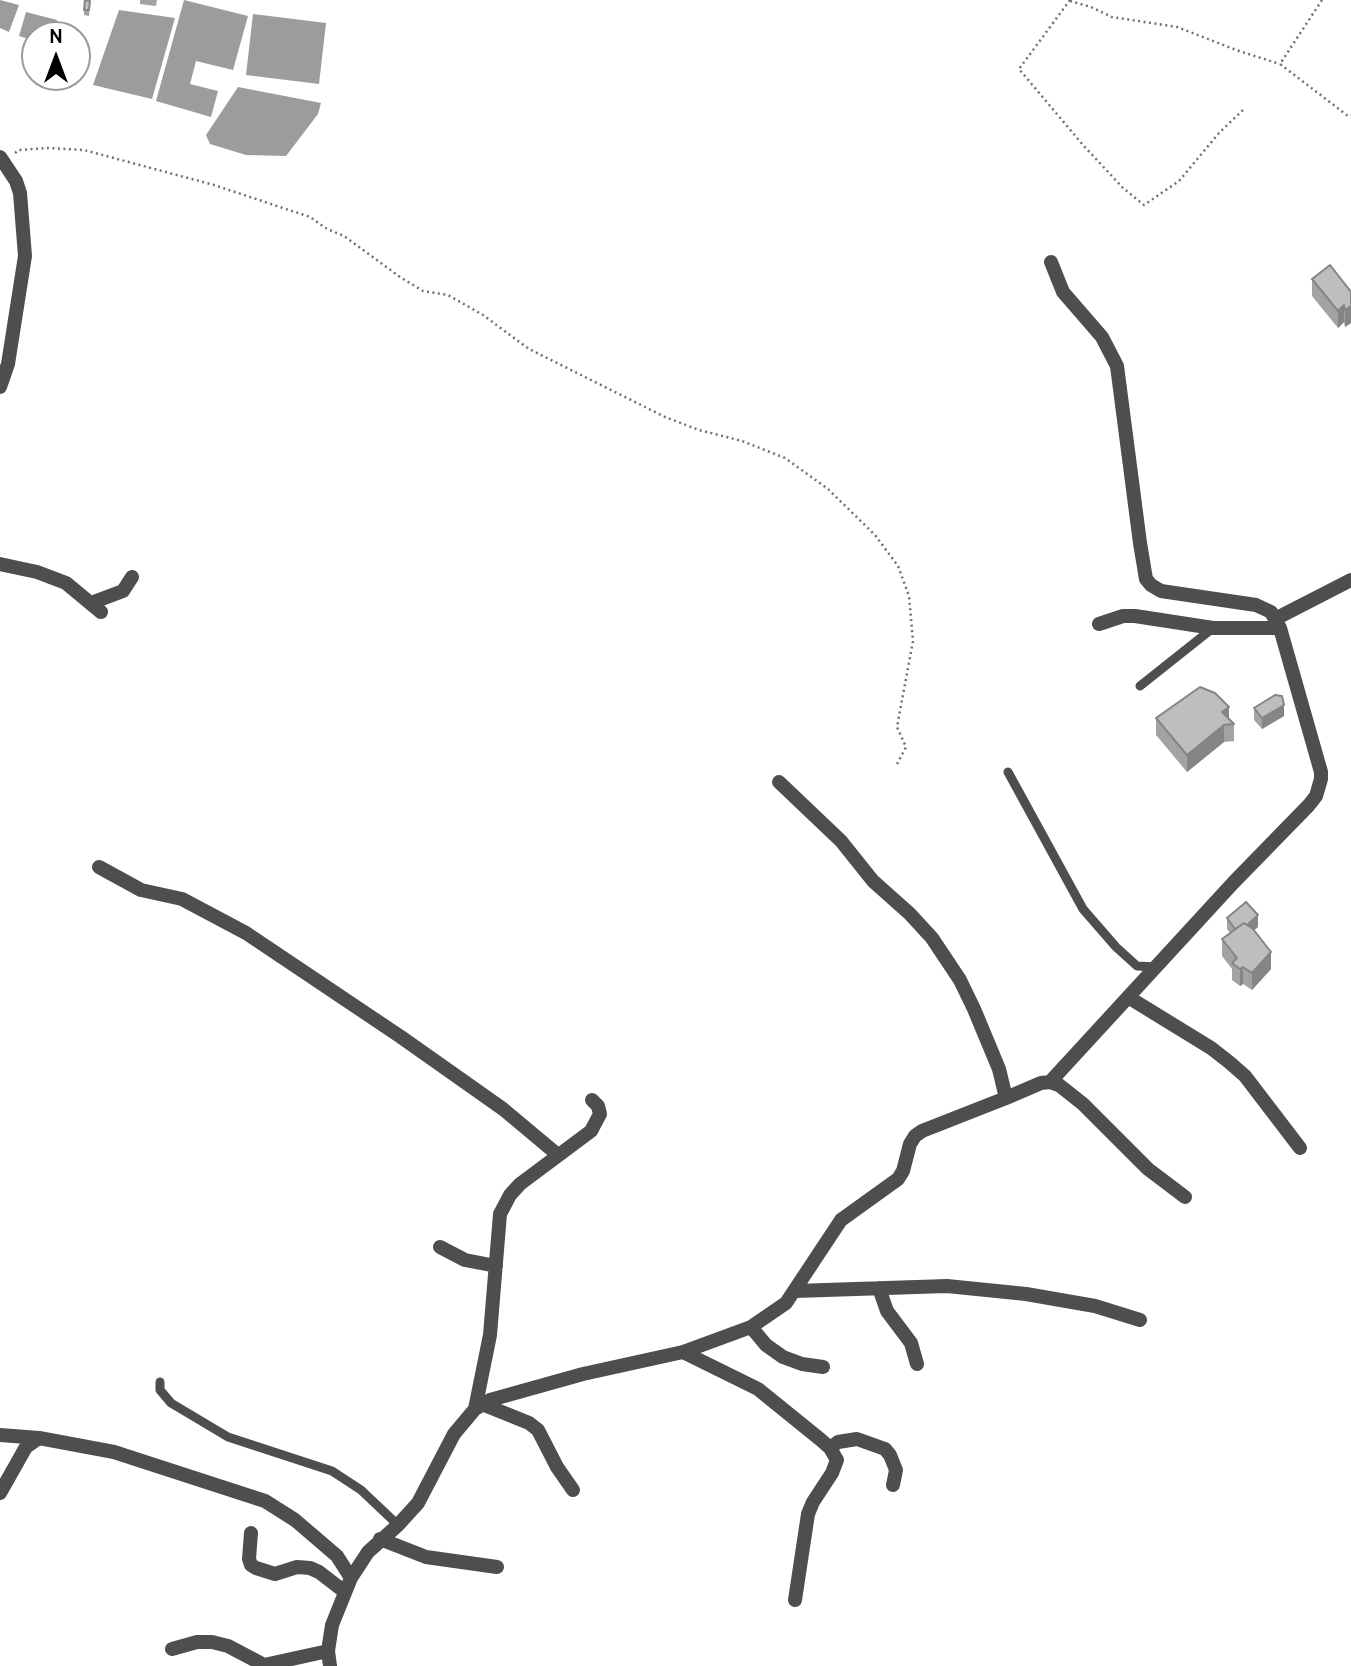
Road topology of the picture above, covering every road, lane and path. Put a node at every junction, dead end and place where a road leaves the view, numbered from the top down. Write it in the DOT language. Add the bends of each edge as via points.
graph roads {
  1 [pos="1322,0"];
  2 [pos="1069,1"];
  3 [pos="1280,64"];
  4 [pos="1245,108"];
  5 [pos="1351,115"];
  6 [pos="1,159"];
  7 [pos="1051,262"];
  8 [pos="0,387"];
  9 [pos="0,564"];
  10 [pos="132,577"];
  11 [pos="1351,580"];
  12 [pos="1100,624"];
  13 [pos="1277,624"];
  14 [pos="1213,628"];
  15 [pos="1140,686"];
  16 [pos="897,764"];
  17 [pos="1008,772"];
  18 [pos="779,782"];
  19 [pos="99,867"];
  20 [pos="1156,967"];
  21 [pos="1128,997"];
  22 [pos="1050,1082"];
  23 [pos="1006,1098"];
  24 [pos="592,1100"];
  25 [pos="1300,1148"];
  26 [pos="558,1155"];
  27 [pos="1185,1197"];
  28 [pos="440,1247"];
  29 [pos="496,1266"];
  30 [pos="879,1288"];
  31 [pos="795,1292"];
  32 [pos="1140,1321"];
  33 [pos="751,1328"];
  34 [pos="683,1352"];
  35 [pos="917,1364"];
  36 [pos="823,1367"];
  37 [pos="160,1382"];
  38 [pos="478,1407"];
  39 [pos="0,1435"];
  40 [pos="39,1438"];
  41 [pos="830,1448"];
  42 [pos="893,1485"];
  43 [pos="573,1490"];
  44 [pos="0,1493"];
  45 [pos="398,1525"];
  46 [pos="251,1534"];
  47 [pos="380,1539"];
  48 [pos="497,1567"];
  49 [pos="351,1578"];
  50 [pos="345,1592"];
  51 [pos="795,1600"];
  52 [pos="172,1649"];
  53 [pos="328,1651"];
  54 [pos="330,1666"];
  1 -- 3 [label="path"];
  2 -- 3 [label="path" via="1112,17 1177,27"];
  2 -- 4 [label="path" via="1019,69 1083,145 1144,205 1179,181"];
  3 -- 5 [label="path"];
  6 -- 8 [label="street" via="16,181 22,201 25,256"];
  6 -- 16 [label="path" via="19,150 83,150 214,185 310,217 423,291 448,295 483,315 529,349 665,417 785,458 828,489 875,535 898,566 909,596 913,641 897,727 906,747"];
  7 -- 13 [label="street" via="1063,292 1102,337 1117,366 1146,579 1161,591 1256,606 1270,612"];
  9 -- 10 [label="street" via="53,577 96,607 123,591"];
  11 -- 13 [label="street"];
  12 -- 14 [label="street" via="1135,616"];
  13 -- 14 [label="street"];
  13 -- 20 [label="street" via="1321,772 1319,788 1309,805"];
  14 -- 15 [label="lane"];
  17 -- 20 [label="lane" via="1083,909 1137,966"];
  18 -- 23 [label="street" via="932,938 974,1009"];
  19 -- 26 [label="street" via="141,890 182,899 246,933 503,1109"];
  20 -- 21 [label="street"];
  21 -- 22 [label="street"];
  21 -- 25 [label="street" via="1211,1048 1245,1076"];
  22 -- 23 [label="street"];
  22 -- 27 [label="street" via="1073,1095 1132,1154"];
  23 -- 31 [label="street" via="915,1136 898,1179 841,1220"];
  24 -- 26 [label="street" via="600,1112 597,1124"];
  26 -- 29 [label="street" via="520,1184 505,1203"];
  28 -- 29 [label="street" via="465,1260"];
  29 -- 38 [label="street"];
  30 -- 31 [label="street"];
  30 -- 32 [label="street" via="947,1286 1027,1294 1095,1306"];
  30 -- 35 [label="street" via="887,1311 911,1343"];
  31 -- 33 [label="street"];
  33 -- 34 [label="street"];
  33 -- 36 [label="street" via="783,1357"];
  34 -- 38 [label="street" via="583,1374"];
  34 -- 41 [label="street" via="758,1389"];
  37 -- 45 [label="lane" via="160,1390 171,1403 228,1437 314,1464 348,1480"];
  38 -- 43 [label="street" via="538,1430"];
  38 -- 45 [label="street" via="454,1434 418,1503"];
  39 -- 40 [label="street"];
  40 -- 44 [label="street" via="26,1447"];
  40 -- 49 [label="street" via="114,1452 265,1501 337,1556"];
  41 -- 42 [label="street" via="857,1438 885,1449 896,1470"];
  41 -- 51 [label="street" via="836,1467 808,1514"];
  45 -- 47 [label="street"];
  46 -- 50 [label="street" via="251,1565 275,1574 310,1568"];
  47 -- 48 [label="street" via="426,1557"];
  47 -- 49 [label="street"];
  49 -- 50 [label="street"];
  50 -- 53 [label="street"];
  52 -- 53 [label="street" via="212,1642 264,1665"];
  53 -- 54 [label="street"];
}
